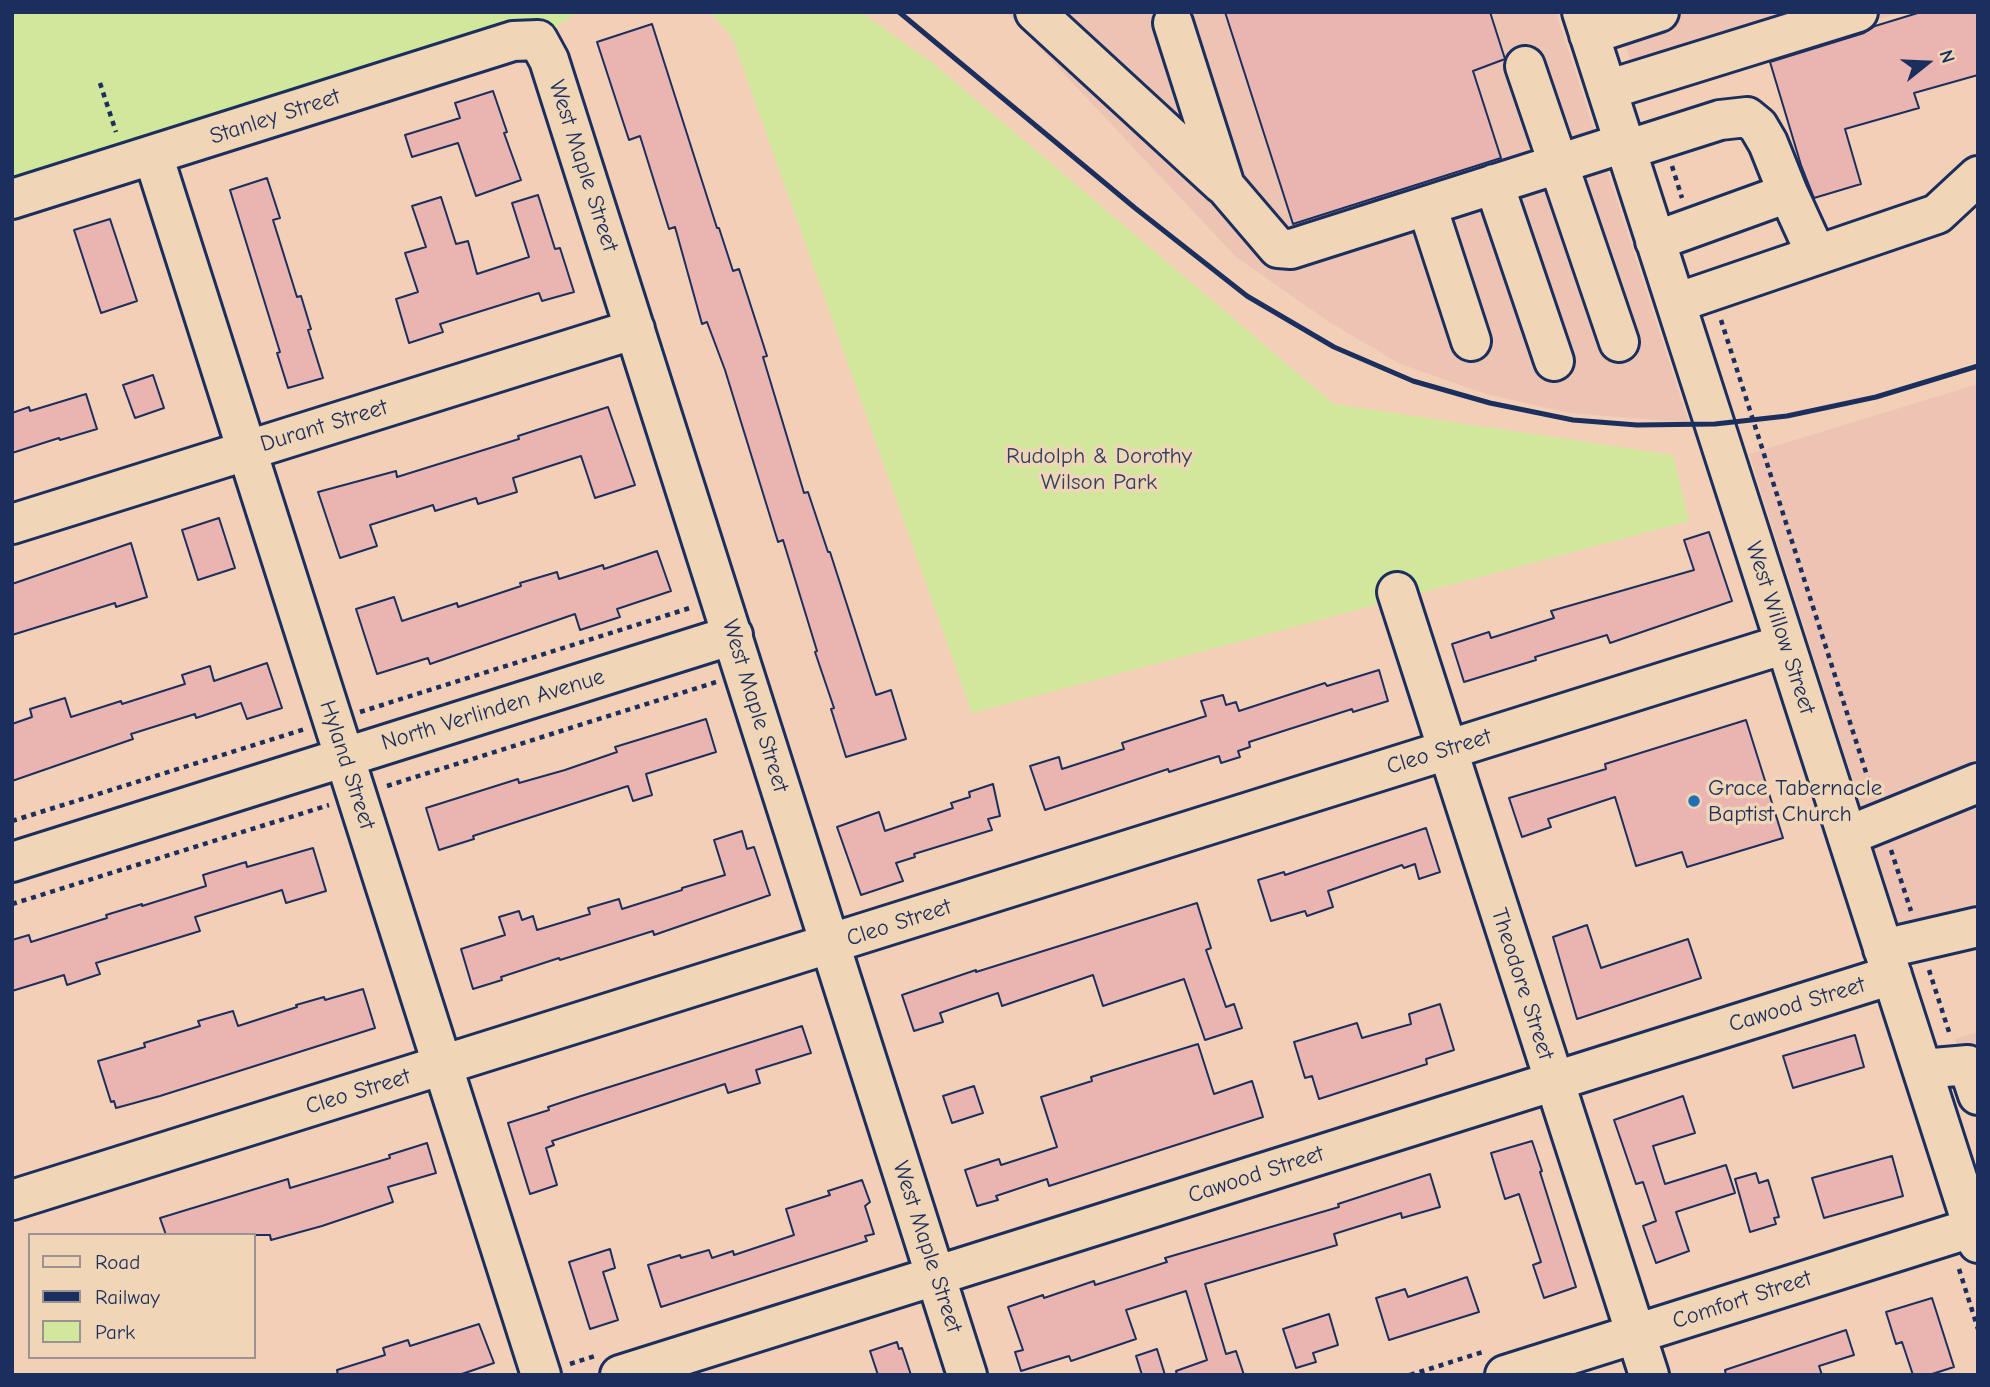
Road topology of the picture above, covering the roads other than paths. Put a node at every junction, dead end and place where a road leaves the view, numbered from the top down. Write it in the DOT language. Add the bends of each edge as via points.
graph roads {
  1 [pos="1035,12"];
  2 [pos="1658,12"];
  3 [pos="1858,12"];
  4 [pos="1172,23"];
  5 [pos="1586,24"];
  6 [pos="538,40"];
  7 [pos="1525,66"];
  8 [pos="1607,90"];
  9 [pos="1625,146"];
  10 [pos="153,155"];
  11 [pos="1559,163"];
  12 [pos="1978,176"];
  13 [pos="1494,184"];
  14 [pos="1225,186"];
  15 [pos="1788,193"];
  16 [pos="12,199"];
  17 [pos="1427,206"];
  18 [pos="1655,241"];
  19 [pos="1816,254"];
  20 [pos="1675,303"];
  21 [pos="635,329"];
  22 [pos="1471,341"];
  23 [pos="1619,342"];
  24 [pos="1554,361"];
  25 [pos="247,449"];
  26 [pos="12,524"];
  27 [pos="1397,592"];
  28 [pos="733,635"];
  29 [pos="1785,644"];
  30 [pos="1448,749"];
  31 [pos="345,757"];
  32 [pos="1978,783"];
  33 [pos="1847,835"];
  34 [pos="12,862"];
  35 [pos="1978,927"];
  36 [pos="830,945"];
  37 [pos="1887,962"];
  38 [pos="444,1065"];
  39 [pos="1922,1069"];
  40 [pos="1553,1081"];
  41 [pos="1969,1081"];
  42 [pos="1965,1162"];
  43 [pos="12,1200"];
  44 [pos="1969,1233"];
  45 [pos="936,1276"];
  46 [pos="1636,1334"];
  47 [pos="541,1375"];
  48 [pos="620,1375"];
  49 [pos="967,1375"];
  50 [pos="1505,1375"];
  51 [pos="1649,1375"];
  1 -- 14 [label="street"];
  2 -- 5 [label="street"];
  3 -- 8 [label="street"];
  4 -- 14 [label="street"];
  5 -- 8 [label="street, West Willow Street"];
  6 -- 10 [label="street, Stanley Street" via="513,41"];
  6 -- 21 [label="street, West Maple Street" via="549,60"];
  7 -- 11 [label="street"];
  8 -- 9 [label="street, West Willow Street"];
  9 -- 11 [label="street"];
  9 -- 15 [label="street" via="1747,117 1769,144"];
  9 -- 18 [label="street, West Willow Street"];
  10 -- 16 [label="street, Stanley Street"];
  10 -- 25 [label="street, Hyland Street"];
  11 -- 13 [label="street"];
  11 -- 23 [label="street"];
  12 -- 19 [label="street" via="1937,214"];
  13 -- 17 [label="street"];
  13 -- 24 [label="street"];
  14 -- 17 [label="street" via="1278,248 1291,249"];
  15 -- 18 [label="street"];
  15 -- 19 [label="street"];
  17 -- 22 [label="street"];
  18 -- 20 [label="street, West Willow Street"];
  19 -- 20 [label="street"];
  20 -- 29 [label="street, West Willow Street"];
  21 -- 25 [label="street, Durant Street"];
  21 -- 28 [label="street, West Maple Street"];
  25 -- 26 [label="street, Durant Street"];
  25 -- 31 [label="street, Hyland Street"];
  27 -- 30 [label="street, Theodore Street"];
  28 -- 31 [label="street, North Verlinden Avenue"];
  28 -- 36 [label="street, West Maple Street"];
  29 -- 30 [label="street, Cleo Street"];
  29 -- 33 [label="street, West Willow Street"];
  30 -- 36 [label="street, Cleo Street"];
  30 -- 40 [label="street, Theodore Street"];
  31 -- 34 [label="street, North Verlinden Avenue"];
  31 -- 38 [label="street, Hyland Street"];
  32 -- 33 [label="street"];
  33 -- 37 [label="street, West Willow Street"];
  35 -- 37 [label="street, Cawood Street" via="1920,940"];
  36 -- 38 [label="street, Cleo Street"];
  36 -- 45 [label="street, West Maple Street"];
  37 -- 39 [label="street, West Willow Street"];
  37 -- 40 [label="street, Cawood Street"];
  38 -- 43 [label="street, Cleo Street"];
  38 -- 47 [label="street, Hyland Street"];
  39 -- 41 [label="street"];
  39 -- 42 [label="street, West Willow Street"];
  40 -- 45 [label="street, Cawood Street"];
  40 -- 46 [label="street, Theodore Street"];
  42 -- 44 [label="street, West Willow Street"];
  44 -- 46 [label="street, Comfort Street"];
  45 -- 48 [label="street, Cawood Street"];
  45 -- 49 [label="street, West Maple Street"];
  46 -- 50 [label="street, Comfort Street"];
  46 -- 51 [label="street, Theodore Street"];
}
